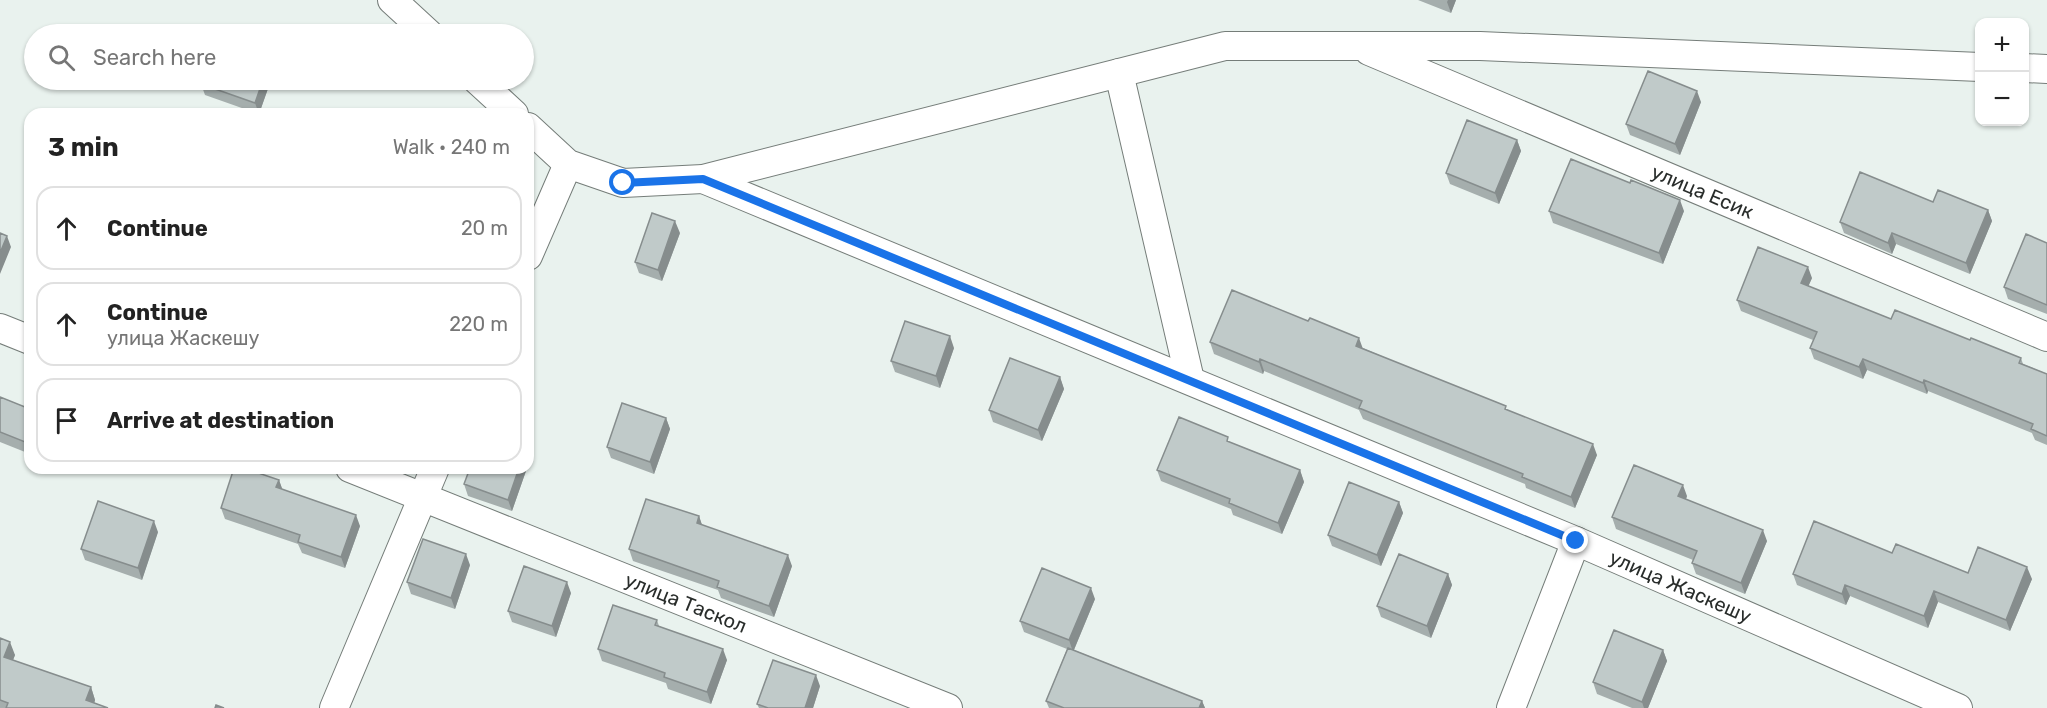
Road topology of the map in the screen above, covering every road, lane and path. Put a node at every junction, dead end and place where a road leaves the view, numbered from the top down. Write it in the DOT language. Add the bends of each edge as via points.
graph roads {
  1 [pos="392,0"];
  2 [pos="418,24"];
  3 [pos="1358,46"];
  4 [pos="1975,67"];
  5 [pos="2029,68"];
  6 [pos="2047,69"];
  7 [pos="1119,73"];
  8 [pos="488,90"];
  9 [pos="507,108"];
  10 [pos="534,133"];
  11 [pos="568,164"];
  12 [pos="703,179"];
  13 [pos="534,242"];
  14 [pos="0,328"];
  15 [pos="2047,337"];
  16 [pos="24,338"];
  17 [pos="1190,380"];
  18 [pos="365,474"];
  19 [pos="433,474"];
  20 [pos="423,497"];
  21 [pos="1576,541"];
  22 [pos="334,708"];
  23 [pos="948,708"];
  24 [pos="1511,708"];
  25 [pos="1958,708"];
  1 -- 2 [label="street"];
  3 -- 4 [label="street" via="1480,46"];
  3 -- 7 [label="street" via="1225,46"];
  3 -- 15 [label="street, улица Есик"];
  5 -- 6 [label="street"];
  7 -- 12 [label="street"];
  7 -- 17 [label="street"];
  8 -- 9 [label="street"];
  10 -- 11 [label="street"];
  11 -- 12 [label="street" via="623,183"];
  11 -- 13 [label="street"];
  12 -- 17 [label="street, улица Жаскешу"];
  14 -- 16 [label="street"];
  17 -- 21 [label="street, улица Жаскешу"];
  18 -- 20 [label="street, улица Таскол"];
  19 -- 20 [label="street"];
  20 -- 22 [label="street"];
  20 -- 23 [label="street, улица Таскол"];
  21 -- 24 [label="street"];
  21 -- 25 [label="street, улица Жаскешу"];
}
